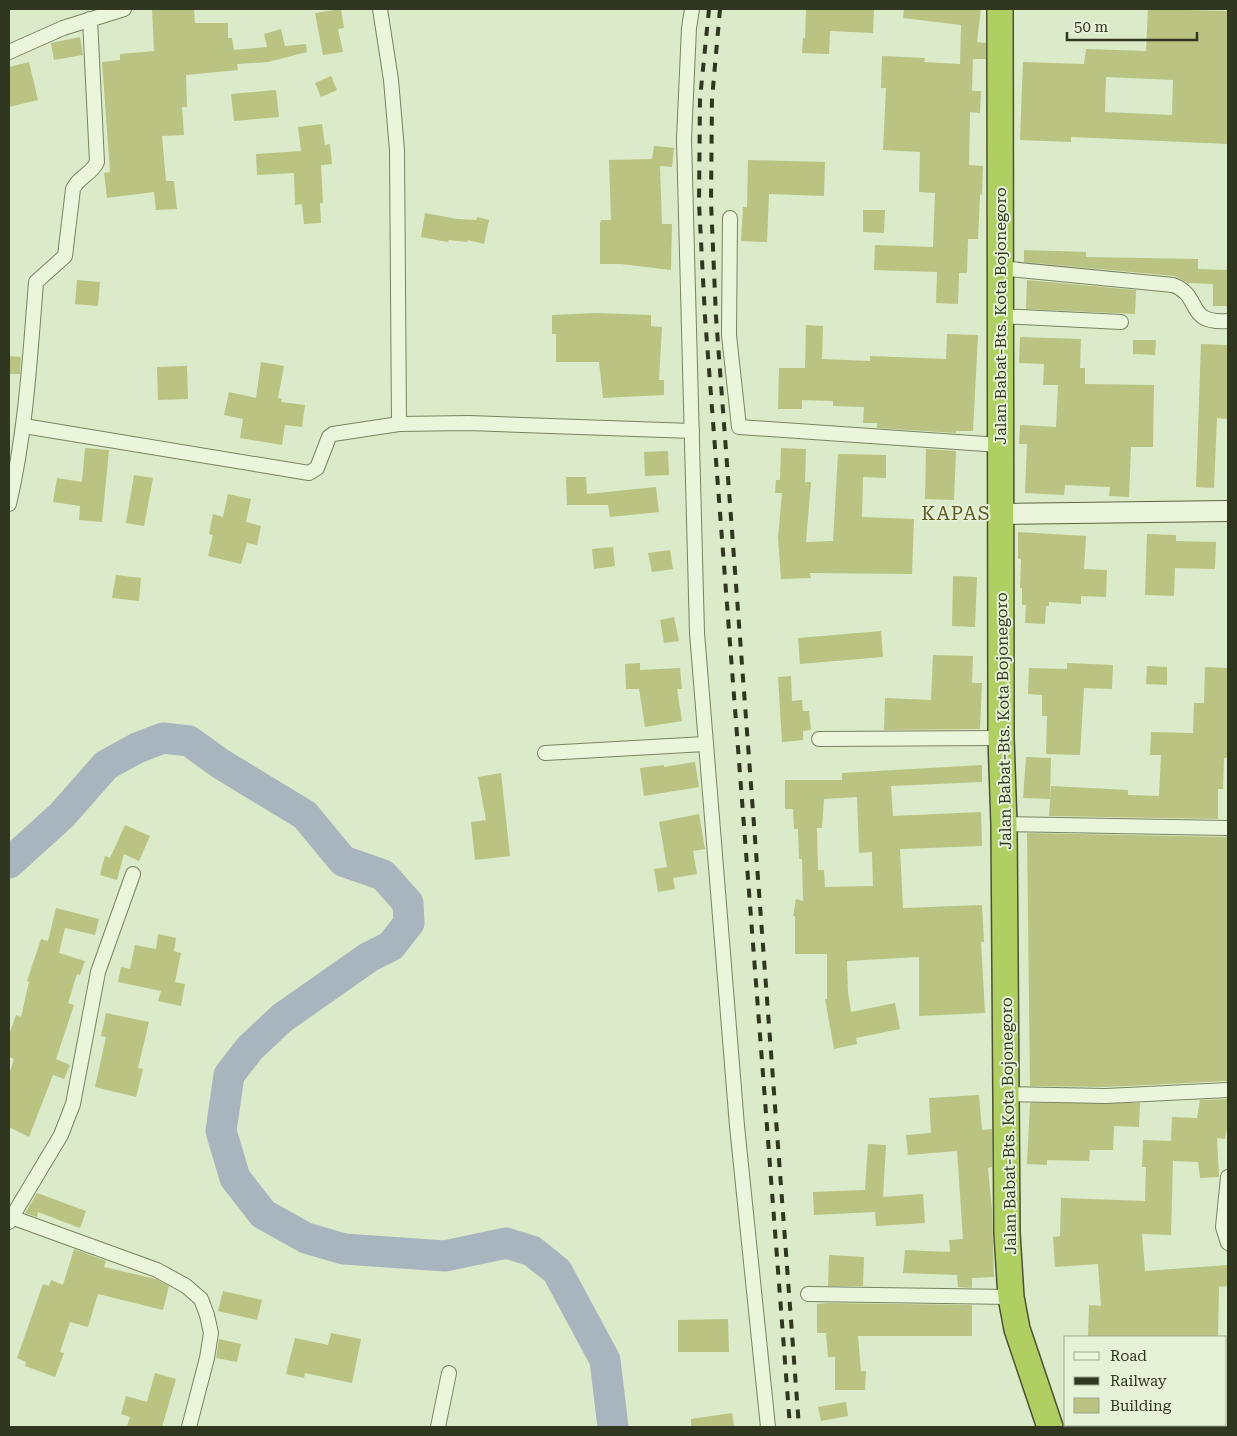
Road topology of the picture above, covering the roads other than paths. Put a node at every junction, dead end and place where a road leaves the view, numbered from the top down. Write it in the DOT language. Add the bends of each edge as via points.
graph roads {
  1 [pos="124,9"];
  2 [pos="380,9"];
  3 [pos="692,9"];
  4 [pos="1000,9"];
  5 [pos="90,19"];
  6 [pos="9,52"];
  7 [pos="730,218"];
  8 [pos="1000,268"];
  9 [pos="1000,316"];
  10 [pos="1228,321"];
  11 [pos="1121,322"];
  12 [pos="400,424"];
  13 [pos="24,426"];
  14 [pos="692,431"];
  15 [pos="1000,445"];
  16 [pos="9,504"];
  17 [pos="1228,511"];
  18 [pos="1001,514"];
  19 [pos="1001,738"];
  20 [pos="820,739"];
  21 [pos="705,744"];
  22 [pos="545,753"];
  23 [pos="1004,824"];
  24 [pos="1228,828"];
  25 [pos="133,874"];
  26 [pos="1228,1090"];
  27 [pos="1007,1094"];
  28 [pos="1228,1177"];
  29 [pos="10,1220"];
  30 [pos="1228,1243"];
  31 [pos="808,1294"];
  32 [pos="1011,1297"];
  33 [pos="449,1373"];
  34 [pos="189,1427"];
  35 [pos="438,1427"];
  36 [pos="768,1427"];
  37 [pos="1050,1427"];
  1 -- 5 [label="street"];
  2 -- 12 [label="street" via="397,150"];
  3 -- 14 [label="street" via="684,139"];
  4 -- 8 [label="highway, Jalan Babat-Bts. Kota Bojonegoro"];
  5 -- 6 [label="street"];
  5 -- 13 [label="street" via="97,162 73,189 65,256 36,282"];
  7 -- 15 [label="street" via="729,335 739,427"];
  8 -- 9 [label="highway, Jalan Babat-Bts. Kota Bojonegoro"];
  8 -- 10 [label="street" via="1173,285 1183,289 1196,313 1205,320"];
  9 -- 11 [label="street"];
  9 -- 15 [label="highway, Jalan Babat-Bts. Kota Bojonegoro"];
  12 -- 13 [label="street" via="337,432 328,437 317,468 309,474"];
  12 -- 14 [label="street" via="469,423"];
  13 -- 16 [label="street"];
  14 -- 21 [label="street" via="697,633"];
  15 -- 18 [label="highway, Jalan Babat-Bts. Kota Bojonegoro"];
  17 -- 18 [label="street"];
  18 -- 19 [label="highway, Jalan Babat-Bts. Kota Bojonegoro"];
  19 -- 20 [label="street"];
  19 -- 23 [label="highway, Jalan Babat-Bts. Kota Bojonegoro"];
  21 -- 22 [label="street"];
  21 -- 36 [label="street" via="737,1126"];
  23 -- 24 [label="street"];
  23 -- 27 [label="highway, Jalan Babat-Bts. Kota Bojonegoro"];
  25 -- 29 [label="street" via="98,972 73,1104 61,1135"];
  26 -- 27 [label="street" via="1106,1096"];
  27 -- 32 [label="highway, Jalan Babat-Bts. Kota Bojonegoro" via="1007,1233"];
  28 -- 30 [label="street" via="1223,1227"];
  29 -- 34 [label="street" via="157,1270 186,1286 201,1299 211,1333"];
  31 -- 32 [label="street"];
  32 -- 37 [label="highway, Jalan Babat-Bts. Kota Bojonegoro" via="1017,1329"];
  33 -- 35 [label="street"];
}
